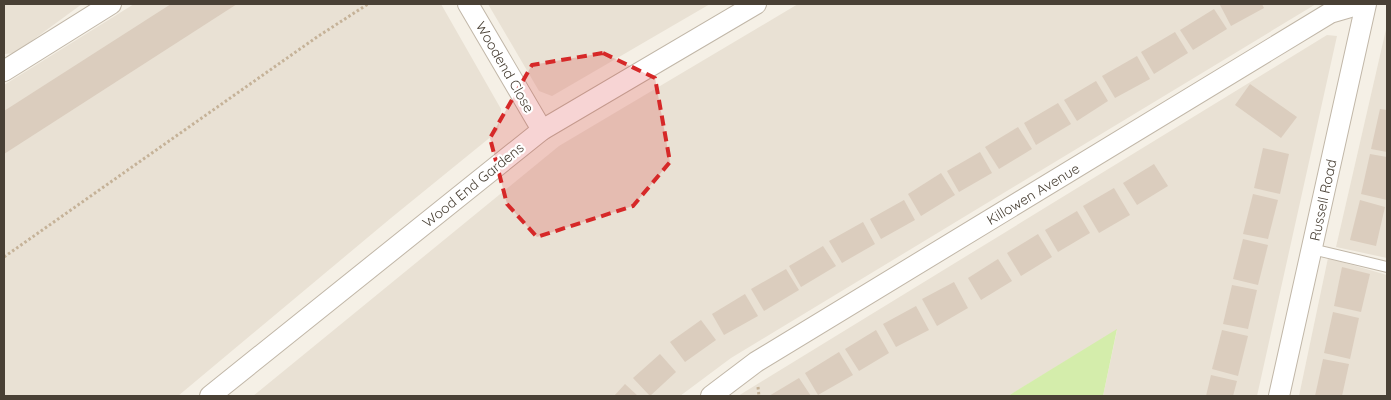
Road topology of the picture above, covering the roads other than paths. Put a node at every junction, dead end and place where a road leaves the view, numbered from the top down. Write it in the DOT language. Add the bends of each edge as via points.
graph roads {
  1 [pos="111,4"];
  2 [pos="468,4"];
  3 [pos="756,4"];
  4 [pos="1361,4"];
  5 [pos="1366,4"];
  6 [pos="4,71"];
  7 [pos="542,130"];
  8 [pos="1312,250"];
  9 [pos="1387,267"];
  10 [pos="210,396"];
  11 [pos="711,396"];
  12 [pos="1279,396"];
  1 -- 6 [label="street"];
  2 -- 7 [label="street, Woodend Close"];
  3 -- 7 [label="street, Wood End Gardens"];
  4 -- 11 [label="street, Killowen Avenue" via="1330,13 756,362"];
  5 -- 8 [label="street, Russell Road"];
  7 -- 10 [label="street, Wood End Gardens"];
  8 -- 9 [label="lane"];
  8 -- 12 [label="street, Russell Road"];
}
